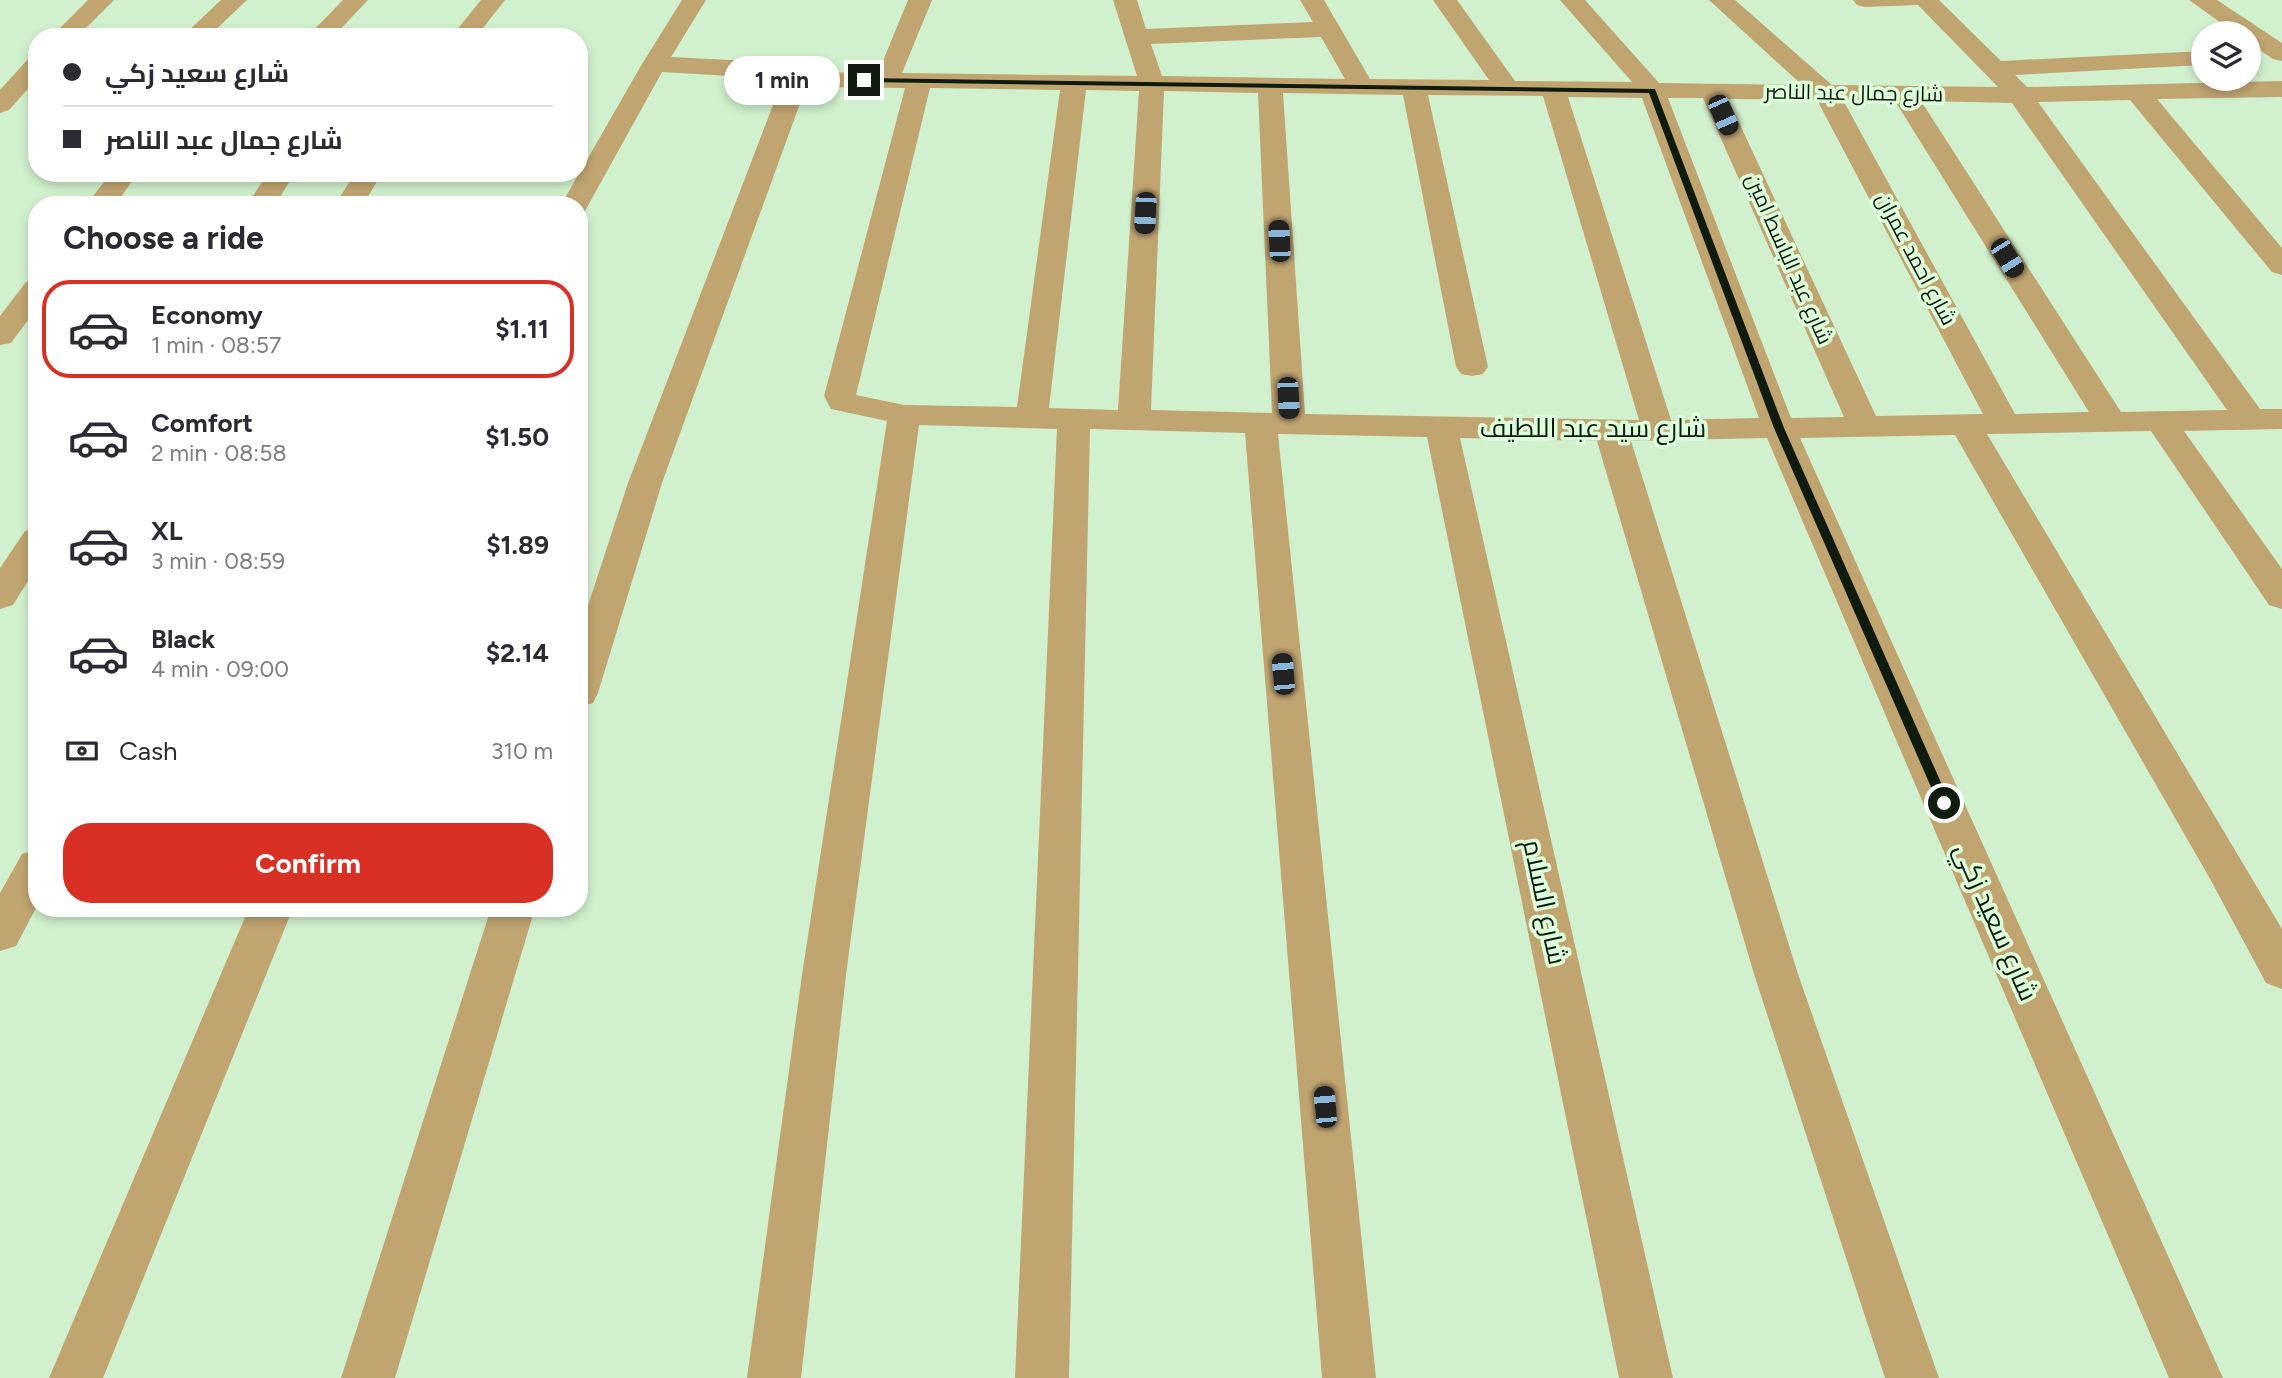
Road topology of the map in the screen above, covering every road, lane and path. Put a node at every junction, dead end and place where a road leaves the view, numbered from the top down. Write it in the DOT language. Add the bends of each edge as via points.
graph roads {
  1 [pos="102,0"];
  2 [pos="235,0"];
  3 [pos="356,0"];
  4 [pos="493,0"];
  5 [pos="694,0"];
  6 [pos="920,0"];
  7 [pos="1125,0"];
  8 [pos="1312,0"];
  9 [pos="1445,0"];
  10 [pos="1572,0"];
  11 [pos="1721,0"];
  12 [pos="1865,0"];
  13 [pos="1910,0"];
  14 [pos="1926,0"];
  15 [pos="2201,0"];
  16 [pos="72,28"];
  17 [pos="204,28"];
  18 [pos="328,28"];
  19 [pos="470,28"];
  20 [pos="1329,29"];
  21 [pos="1136,37"];
  22 [pos="2282,54"];
  23 [pos="2261,55"];
  24 [pos="2191,59"];
  25 [pos="654,64"];
  26 [pos="1272,64"];
  27 [pos="1995,69"];
  28 [pos="28,74"];
  29 [pos="796,79"];
  30 [pos="887,80"];
  31 [pos="919,81"];
  32 [pos="1074,83"];
  33 [pos="1152,84"];
  34 [pos="1362,86"];
  35 [pos="1414,87"];
  36 [pos="1507,88"];
  37 [pos="1553,89"];
  38 [pos="2282,89"];
  39 [pos="1652,90"];
  40 [pos="1713,91"];
  41 [pos="1826,93"];
  42 [pos="1903,93"];
  43 [pos="2138,93"];
  44 [pos="2020,95"];
  45 [pos="0,106"];
  46 [pos="118,182"];
  47 [pos="588,182"];
  48 [pos="107,196"];
  49 [pos="2282,266"];
  50 [pos="28,300"];
  51 [pos="0,336"];
  52 [pos="1472,367"];
  53 [pos="904,415"];
  54 [pos="1032,417"];
  55 [pos="1074,419"];
  56 [pos="2266,419"];
  57 [pos="1134,420"];
  58 [pos="2160,420"];
  59 [pos="2110,422"];
  60 [pos="1275,423"];
  61 [pos="2005,425"];
  62 [pos="1966,426"];
  63 [pos="1441,427"];
  64 [pos="1865,427"];
  65 [pos="1779,428"];
  66 [pos="1658,430"];
  67 [pos="1611,431"];
  68 [pos="28,553"];
  69 [pos="0,596"];
  70 [pos="2282,596"];
  71 [pos="588,665"];
  72 [pos="28,882"];
  73 [pos="267,917"];
  74 [pos="510,917"];
  75 [pos="0,933"];
  76 [pos="2282,970"];
  77 [pos="76,1378"];
  78 [pos="368,1378"];
  79 [pos="774,1378"];
  80 [pos="1042,1378"];
  81 [pos="1349,1378"];
  82 [pos="1646,1378"];
  83 [pos="1912,1378"];
  84 [pos="2196,1378"];
  1 -- 16 [label="street"];
  2 -- 17 [label="street"];
  3 -- 18 [label="street"];
  4 -- 19 [label="street"];
  5 -- 25 [label="street"];
  6 -- 30 [label="street"];
  7 -- 21 [label="street"];
  8 -- 20 [label="street"];
  9 -- 36 [label="street"];
  10 -- 39 [label="street"];
  11 -- 41 [label="street"];
  12 -- 13 [label="street"];
  14 -- 27 [label="street"];
  15 -- 22 [label="street"];
  20 -- 26 [label="street"];
  20 -- 34 [label="street"];
  21 -- 26 [label="street"];
  21 -- 33 [label="street"];
  22 -- 23 [label="street"];
  24 -- 27 [label="street"];
  25 -- 29 [label="street, شارع جمال عبد الناصر" via="786,70 796,74"];
  25 -- 47 [label="street"];
  26 -- 33 [label="street, شارع جمال عبد الناصر"];
  26 -- 34 [label="street, شارع جمال عبد الناصر"];
  26 -- 60 [label="street"];
  27 -- 44 [label="street"];
  28 -- 45 [label="street"];
  29 -- 30 [label="street, شارع جمال عبد الناصر"];
  29 -- 71 [label="street" via="646,483"];
  30 -- 31 [label="street, شارع جمال عبد الناصر"];
  31 -- 32 [label="street, شارع جمال عبد الناصر"];
  31 -- 53 [label="street, شارع سيد عبد اللطيف" via="840,396 851,406"];
  32 -- 33 [label="street, شارع جمال عبد الناصر"];
  32 -- 54 [label="street"];
  33 -- 57 [label="street"];
  34 -- 35 [label="street, شارع جمال عبد الناصر"];
  35 -- 36 [label="street, شارع جمال عبد الناصر"];
  35 -- 52 [label="street"];
  36 -- 37 [label="street, شارع جمال عبد الناصر"];
  37 -- 39 [label="street, شارع جمال عبد الناصر"];
  37 -- 66 [label="street"];
  38 -- 43 [label="street, شارع جمال عبد الناصر"];
  39 -- 40 [label="street, شارع جمال عبد الناصر"];
  39 -- 65 [label="street, شارع سعيد زكي"];
  40 -- 41 [label="street, شارع جمال عبد الناصر"];
  40 -- 64 [label="street, شارع عبد الباسط امين"];
  41 -- 42 [label="street, شارع جمال عبد الناصر"];
  41 -- 61 [label="street, شارع احمد عمران"];
  42 -- 44 [label="street, شارع جمال عبد الناصر"];
  42 -- 59 [label="street"];
  43 -- 44 [label="street, شارع جمال عبد الناصر"];
  43 -- 49 [label="street"];
  44 -- 56 [label="street"];
  46 -- 48 [label="street"];
  50 -- 51 [label="street"];
  53 -- 54 [label="street, شارع سيد عبد اللطيف"];
  53 -- 79 [label="street" via="824,975"];
  54 -- 55 [label="street, شارع سيد عبد اللطيف"];
  55 -- 57 [label="street, شارع سيد عبد اللطيف"];
  55 -- 80 [label="street"];
  56 -- 58 [label="street, شارع سيد عبد اللطيف"];
  57 -- 60 [label="street, شارع سيد عبد اللطيف"];
  58 -- 59 [label="street, شارع سيد عبد اللطيف"];
  58 -- 70 [label="street"];
  59 -- 61 [label="street, شارع سيد عبد اللطيف"];
  60 -- 63 [label="street, شارع سيد عبد اللطيف"];
  60 -- 81 [label="street" via="1285,701"];
  61 -- 62 [label="street, شارع سيد عبد اللطيف"];
  62 -- 64 [label="street, شارع سيد عبد اللطيف"];
  62 -- 76 [label="street"];
  63 -- 67 [label="street, شارع سيد عبد اللطيف"];
  63 -- 82 [label="street, شارع السلام"];
  64 -- 65 [label="street, شارع سيد عبد اللطيف"];
  65 -- 66 [label="street, شارع سيد عبد اللطيف"];
  65 -- 84 [label="street, شارع سعيد زكي"];
  66 -- 67 [label="street, شارع سيد عبد اللطيف"];
  67 -- 83 [label="street" via="1776,974"];
  68 -- 69 [label="street"];
  72 -- 75 [label="street"];
  73 -- 77 [label="street"];
  74 -- 78 [label="street"];
}
